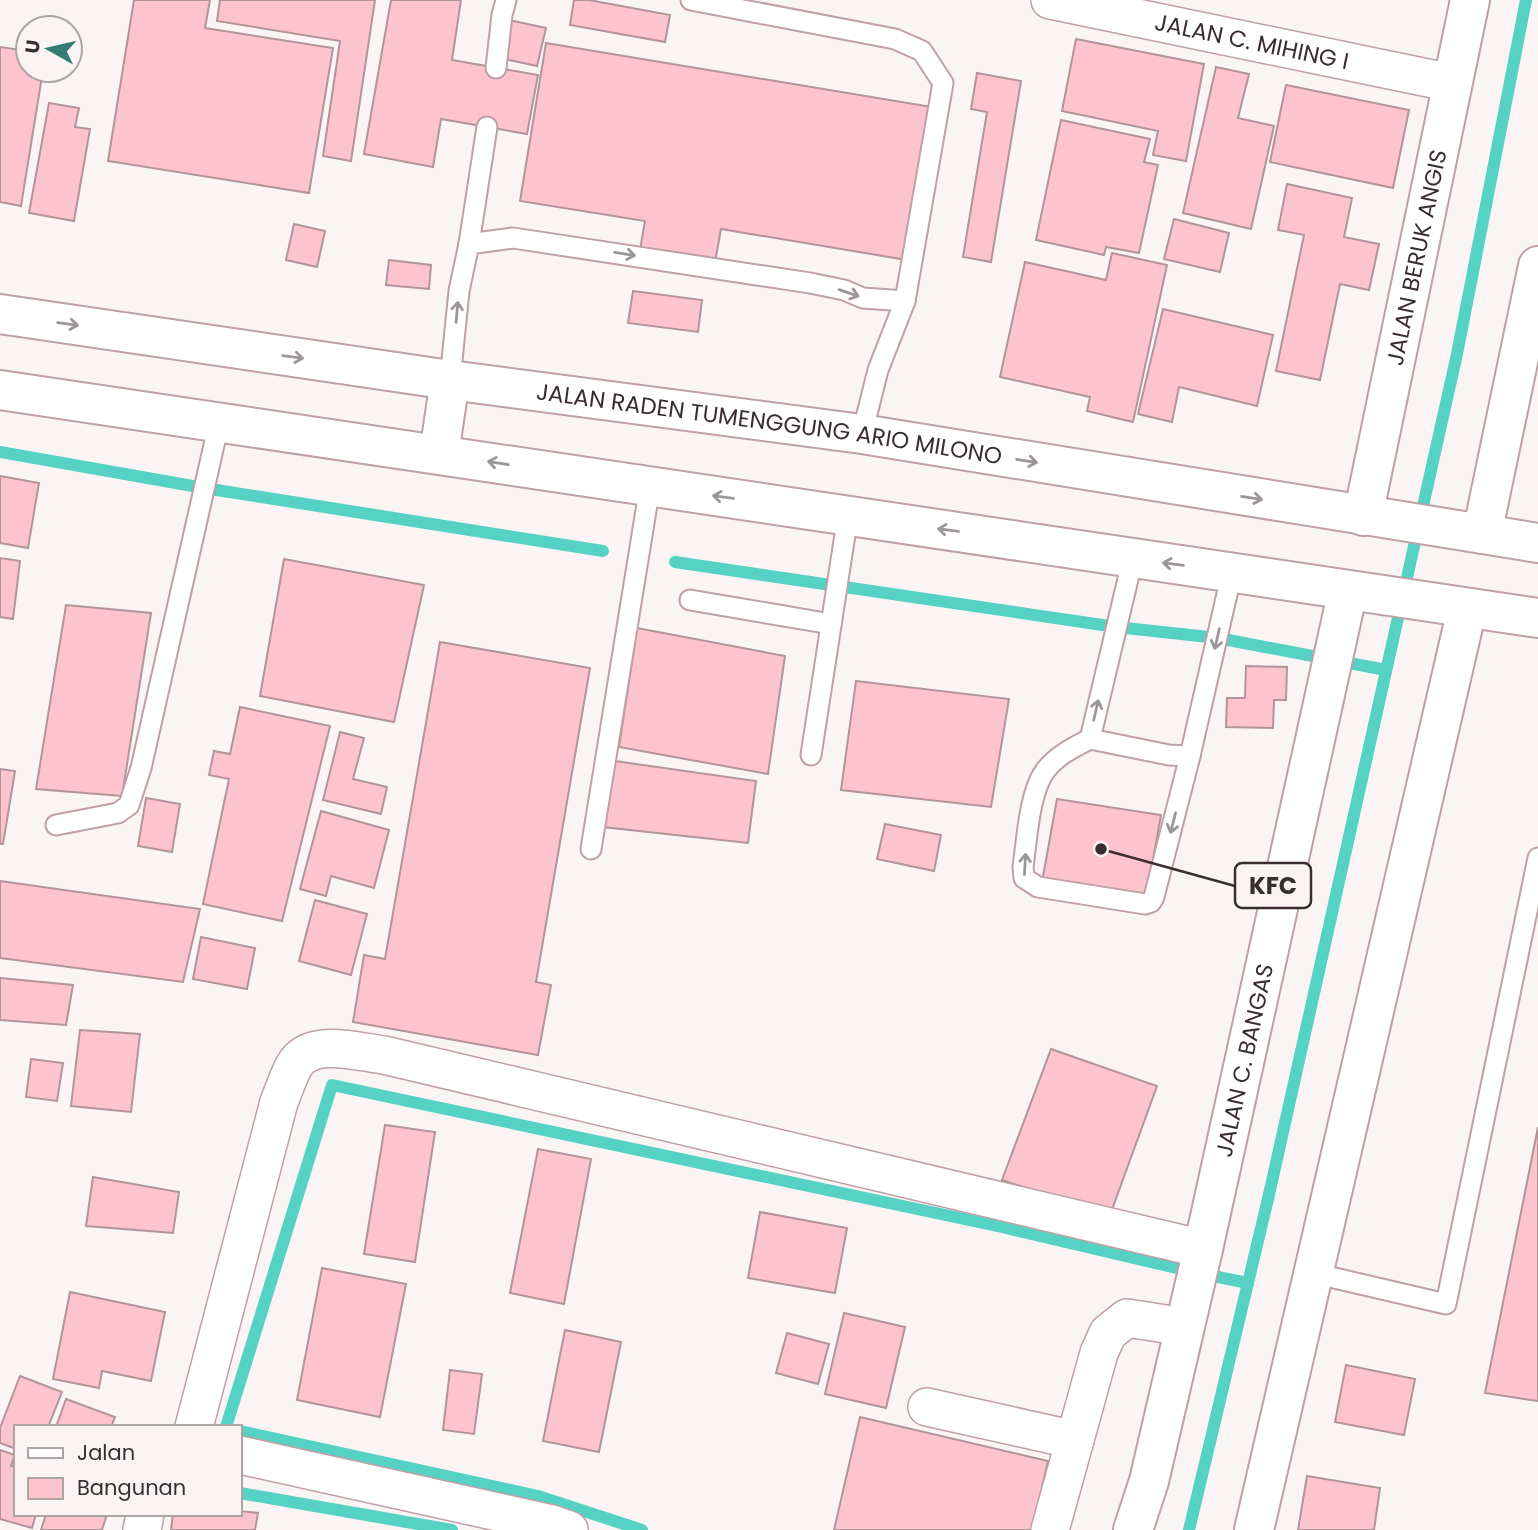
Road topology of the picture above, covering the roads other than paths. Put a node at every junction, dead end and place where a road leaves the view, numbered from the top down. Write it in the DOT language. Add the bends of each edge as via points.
graph roads {
  1 [pos="506,0"];
  2 [pos="691,0"];
  3 [pos="1050,0"];
  4 [pos="1470,0"];
  5 [pos="496,68"];
  6 [pos="1452,83"];
  7 [pos="487,127"];
  8 [pos="469,244"];
  9 [pos="1538,266"];
  10 [pos="905,301"];
  11 [pos="0,314"];
  12 [pos="450,380"];
  13 [pos="0,390"];
  14 [pos="219,423"];
  15 [pos="862,434"];
  16 [pos="439,454"];
  17 [pos="650,486"];
  18 [pos="848,515"];
  19 [pos="1376,517"];
  20 [pos="1467,532"];
  21 [pos="1538,543"];
  22 [pos="1133,558"];
  23 [pos="1232,572"];
  24 [pos="1362,592"];
  25 [pos="690,600"];
  26 [pos="1452,607"];
  27 [pos="832,615"];
  28 [pos="1538,618"];
  29 [pos="1090,739"];
  30 [pos="811,755"];
  31 [pos="1190,757"];
  32 [pos="56,825"];
  33 [pos="591,849"];
  34 [pos="1538,858"];
  35 [pos="1203,1249"];
  36 [pos="1313,1273"];
  37 [pos="1185,1326"];
  38 [pos="927,1407"];
  39 [pos="195,1425"];
  40 [pos="1075,1440"];
  41 [pos="242,1455"];
  42 [pos="569,1530"];
  43 [pos="1050,1530"];
  44 [pos="1133,1530"];
  45 [pos="1254,1530"];
  1 -- 5 [label="lane"];
  2 -- 10 [label="lane" via="895,39 922,51 943,83"];
  3 -- 6 [label="street, JALAN C. MIHING I"];
  4 -- 6 [label="main road, JALAN BERUK ANGIS"];
  6 -- 19 [label="main road, JALAN BERUK ANGIS"];
  7 -- 8 [label="lane"];
  8 -- 10 [label="lane, one-way" via="513,238 810,283 863,298"];
  12 -- 8 [label="lane, one-way"];
  9 -- 20 [label="main road"];
  10 -- 15 [label="lane" via="878,370"];
  11 -- 12 [label="main road, JALAN RADEN TUMENGGUNG ARIO MILONO, one-way"];
  12 -- 15 [label="main road, JALAN RADEN TUMENGGUNG ARIO MILONO"];
  12 -- 16 [label="main road"];
  13 -- 14 [label="main road"];
  14 -- 16 [label="main road"];
  14 -- 32 [label="lane" via="130,806 118,813"];
  15 -- 19 [label="main road, JALAN RADEN TUMENGGUNG ARIO MILONO, one-way"];
  17 -- 16 [label="main road, one-way"];
  18 -- 17 [label="main road, one-way"];
  17 -- 33 [label="lane"];
  22 -- 18 [label="main road, one-way"];
  18 -- 27 [label="lane"];
  19 -- 20 [label="main road, JALAN RADEN TUMENGGUNG ARIO MILONO"];
  20 -- 21 [label="main road, JALAN RADEN TUMENGGUNG ARIO MILONO"];
  23 -- 22 [label="main road, one-way"];
  29 -- 22 [label="lane, one-way"];
  23 -- 24 [label="main road"];
  23 -- 31 [label="lane, one-way"];
  24 -- 26 [label="main road"];
  24 -- 35 [label="main road, JALAN C. BANGAS" via="1339,631"];
  25 -- 27 [label="lane"];
  26 -- 28 [label="main road"];
  26 -- 36 [label="main road"];
  27 -- 30 [label="lane"];
  29 -- 31 [label="lane"];
  31 -- 29 [label="lane, one-way" via="1151,902 1038,887 1024,878 1023,867 1036,788 1045,771 1065,752"];
  34 -- 36 [label="lane" via="1446,1304"];
  35 -- 37 [label="main road, JALAN C. BANGAS"];
  35 -- 39 [label="street" via="384,1055 327,1048 305,1053 295,1063 279,1102"];
  36 -- 45 [label="main road"];
  37 -- 40 [label="street" via="1127,1318 1108,1333"];
  37 -- 44 [label="main road, JALAN C. BANGAS"];
  38 -- 40 [label="street"];
  40 -- 43 [label="street"];
  41 -- 42 [label="street"];
}
